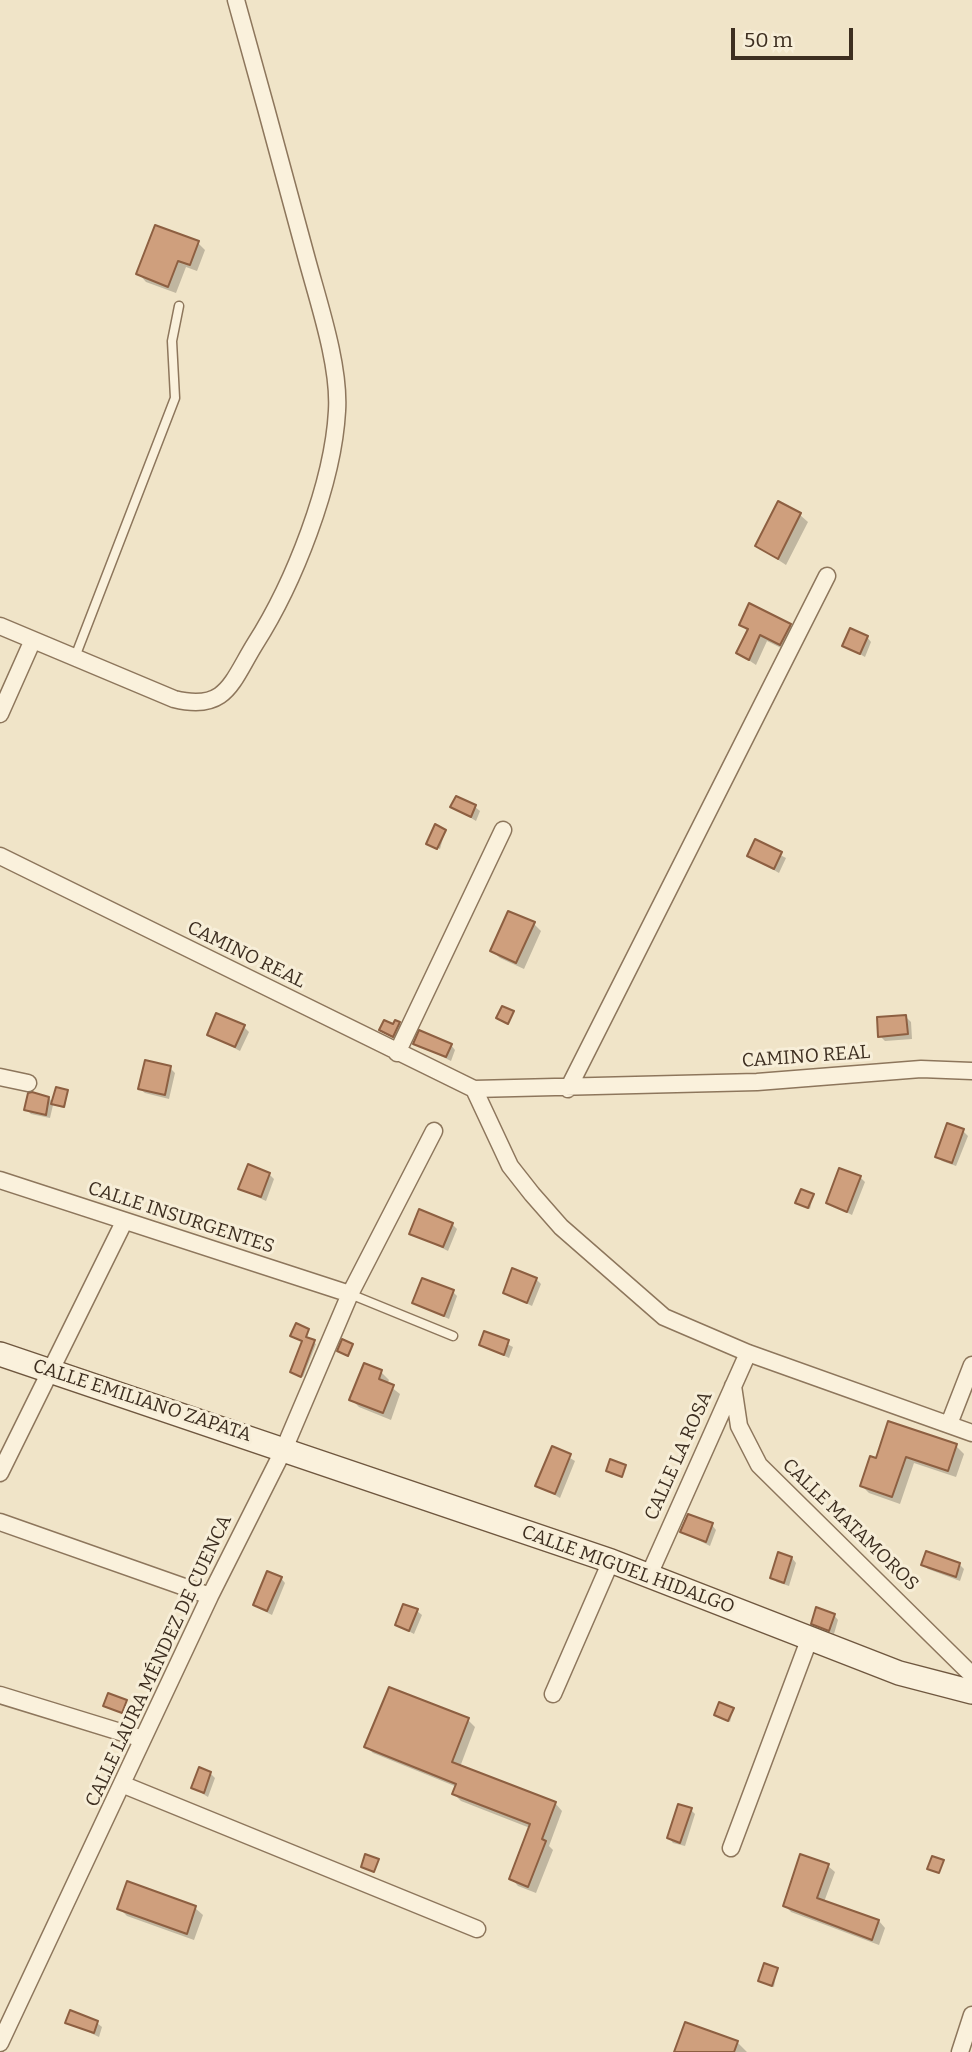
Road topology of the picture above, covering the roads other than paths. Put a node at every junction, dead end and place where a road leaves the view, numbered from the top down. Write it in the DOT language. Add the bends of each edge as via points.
graph roads {
  1 [pos="236,0"];
  2 [pos="179,306"];
  3 [pos="827,576"];
  4 [pos="0,626"];
  5 [pos="32,642"];
  6 [pos="75,658"];
  7 [pos="0,714"];
  8 [pos="503,830"];
  9 [pos="0,856"];
  10 [pos="397,1053"];
  11 [pos="972,1071"];
  12 [pos="0,1077"];
  13 [pos="28,1083"];
  14 [pos="474,1089"];
  15 [pos="568,1089"];
  16 [pos="434,1131"];
  17 [pos="0,1180"];
  18 [pos="124,1222"];
  19 [pos="350,1294"];
  20 [pos="453,1336"];
  21 [pos="748,1353"];
  22 [pos="0,1354"];
  23 [pos="972,1365"];
  24 [pos="51,1371"];
  25 [pos="733,1386"];
  26 [pos="948,1424"];
  27 [pos="972,1433"];
  28 [pos="284,1448"];
  29 [pos="0,1473"];
  30 [pos="0,1522"];
  31 [pos="611,1561"];
  32 [pos="649,1575"];
  33 [pos="210,1596"];
  34 [pos="809,1640"];
  35 [pos="972,1675"];
  36 [pos="972,1692"];
  37 [pos="553,1694"];
  38 [pos="0,1695"];
  39 [pos="144,1739"];
  40 [pos="124,1785"];
  41 [pos="731,1848"];
  42 [pos="478,1929"];
  43 [pos="972,2015"];
  44 [pos="0,2043"];
  45 [pos="960,2052"];
  1 -- 6 [label="street" via="328,337 338,408 334,444 306,541 268,624 216,700 194,704 174,699"];
  2 -- 6 [label="lane" via="171,353 175,398"];
  3 -- 15 [label="street"];
  4 -- 5 [label="street"];
  5 -- 6 [label="street"];
  5 -- 7 [label="street"];
  8 -- 10 [label="street"];
  9 -- 10 [label="street, CAMINO REAL"];
  10 -- 14 [label="street, CAMINO REAL"];
  11 -- 15 [label="street, CAMINO REAL" via="921,1069 757,1083"];
  12 -- 13 [label="street"];
  14 -- 15 [label="street, CAMINO REAL"];
  14 -- 21 [label="street" via="510,1166 561,1227 664,1317"];
  16 -- 19 [label="street, CALLE LAURA MÉNDEZ DE CUENCA"];
  17 -- 18 [label="street, CALLE INSURGENTES"];
  18 -- 19 [label="street, CALLE INSURGENTES"];
  18 -- 24 [label="street"];
  19 -- 20 [label="lane"];
  19 -- 28 [label="street, CALLE LAURA MÉNDEZ DE CUENCA"];
  21 -- 25 [label="street, CALLE LA ROSA"];
  21 -- 26 [label="street"];
  22 -- 24 [label="street, CALLE EMILIANO ZAPATA"];
  23 -- 26 [label="street"];
  24 -- 28 [label="street, CALLE EMILIANO ZAPATA"];
  24 -- 29 [label="street"];
  25 -- 32 [label="street, CALLE LA ROSA"];
  25 -- 35 [label="street, CALLE MATAMOROS" via="739,1426 760,1465"];
  26 -- 27 [label="street"];
  28 -- 31 [label="street, CALLE MIGUEL HIDALGO"];
  28 -- 33 [label="street, CALLE LAURA MÉNDEZ DE CUENCA"];
  30 -- 33 [label="street"];
  31 -- 32 [label="street, CALLE MIGUEL HIDALGO"];
  31 -- 37 [label="street"];
  32 -- 34 [label="street, CALLE MIGUEL HIDALGO"];
  33 -- 39 [label="street, CALLE LAURA MÉNDEZ DE CUENCA"];
  34 -- 36 [label="street, CALLE MIGUEL HIDALGO" via="899,1674"];
  34 -- 41 [label="street"];
  38 -- 39 [label="street"];
  39 -- 40 [label="street, CALLE LAURA MÉNDEZ DE CUENCA"];
  40 -- 42 [label="street"];
  40 -- 44 [label="street, CALLE LAURA MÉNDEZ DE CUENCA"];
  43 -- 45 [label="street"];
}
